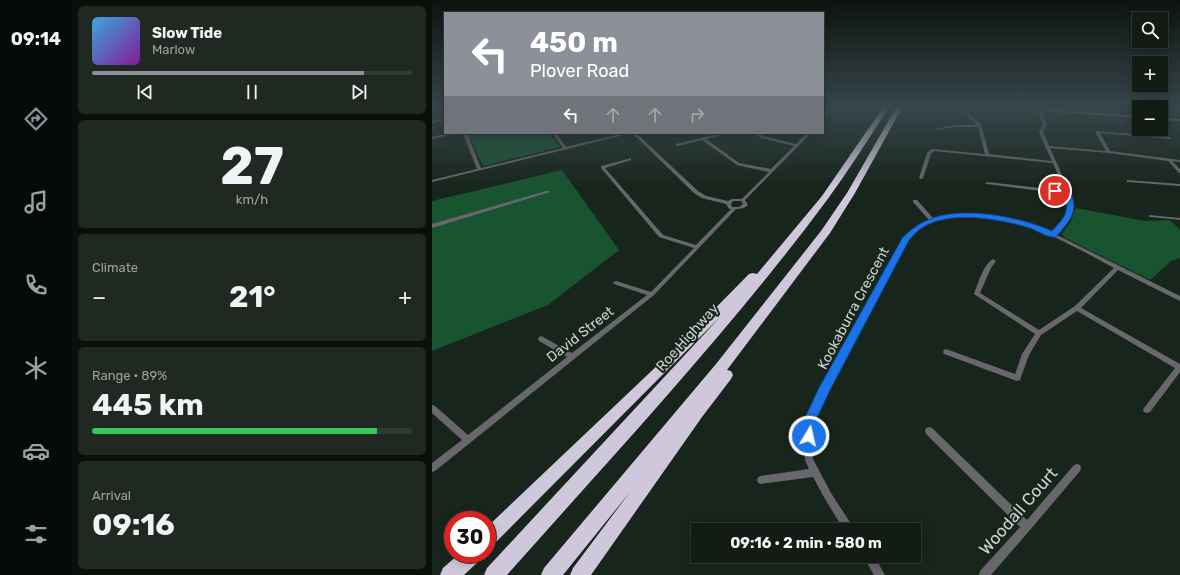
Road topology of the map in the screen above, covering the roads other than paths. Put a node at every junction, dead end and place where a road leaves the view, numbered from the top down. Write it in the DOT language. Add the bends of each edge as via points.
graph roads {
  1 [pos="869,133"];
  2 [pos="885,133"];
  3 [pos="981,133"];
  4 [pos="1038,133"];
  5 [pos="1098,133"];
  6 [pos="1107,133"];
  7 [pos="450,134"];
  8 [pos="464,134"];
  9 [pos="555,134"];
  10 [pos="626,134"];
  11 [pos="635,134"];
  12 [pos="723,134"];
  13 [pos="758,134"];
  14 [pos="808,134"];
  15 [pos="432,138"];
  16 [pos="1169,138"];
  17 [pos="703,139"];
  18 [pos="677,145"];
  19 [pos="797,145"];
  20 [pos="565,148"];
  21 [pos="1047,148"];
  22 [pos="1109,152"];
  23 [pos="987,155"];
  24 [pos="630,158"];
  25 [pos="1170,161"];
  26 [pos="1180,161"];
  27 [pos="1053,162"];
  28 [pos="479,169"];
  29 [pos="772,171"];
  30 [pos="1180,172"];
  31 [pos="839,178"];
  32 [pos="922,178"];
  33 [pos="432,180"];
  34 [pos="1129,180"];
  35 [pos="987,183"];
  36 [pos="1180,185"];
  37 [pos="548,192"];
  38 [pos="1068,193"];
  39 [pos="743,200"];
  40 [pos="915,201"];
  41 [pos="729,203"];
  42 [pos="734,209"];
  43 [pos="1151,216"];
  44 [pos="1180,219"];
  45 [pos="932,220"];
  46 [pos="432,226"];
  47 [pos="825,233"];
  48 [pos="1054,235"];
  49 [pos="697,247"];
  50 [pos="993,262"];
  51 [pos="1118,267"];
  52 [pos="616,283"];
  53 [pos="652,294"];
  54 [pos="1180,299"];
  55 [pos="1076,308"];
  56 [pos="1039,333"];
  57 [pos="541,339"];
  58 [pos="946,352"];
  59 [pos="572,357"];
  60 [pos="432,408"];
  61 [pos="1147,410"];
  62 [pos="929,431"];
  63 [pos="468,440"];
  64 [pos="432,468"];
  65 [pos="1076,468"];
  66 [pos="816,472"];
  67 [pos="761,480"];
  68 [pos="845,523"];
  69 [pos="1027,527"];
  70 [pos="496,530"];
  71 [pos="463,563"];
  72 [pos="872,563"];
  73 [pos="450,575"];
  74 [pos="494,575"];
  75 [pos="551,575"];
  76 [pos="580,575"];
  77 [pos="880,575"];
  78 [pos="984,575"];
  1 -- 31 [label="highway, Roe Highway"];
  2 -- 47 [label="highway"];
  3 -- 23 [label="street"];
  4 -- 21 [label="street"];
  5 -- 22 [label="street"];
  6 -- 16 [label="street"];
  7 -- 15 [label="street"];
  8 -- 28 [label="street"];
  9 -- 20 [label="street"];
  10 -- 20 [label="street"];
  11 -- 41 [label="street" via="696,192"];
  12 -- 17 [label="street"];
  13 -- 19 [label="street"];
  14 -- 19 [label="street"];
  17 -- 18 [label="street"];
  17 -- 29 [label="street" via="738,164"];
  19 -- 29 [label="street"];
  20 -- 28 [label="street"];
  21 -- 22 [label="street"];
  21 -- 27 [label="street"];
  22 -- 25 [label="street"];
  23 -- 27 [label="street"];
  23 -- 32 [label="street" via="933,150"];
  24 -- 49 [label="street" via="602,167 661,236"];
  25 -- 26 [label="street"];
  25 -- 30 [label="street"];
  27 -- 38 [label="street"];
  28 -- 33 [label="street"];
  29 -- 39 [label="street"];
  31 -- 70 [label="highway" via="777,252 684,347"];
  31 -- 74 [label="highway, Roe Highway" via="816,210 739,303"];
  34 -- 36 [label="street"];
  35 -- 38 [label="street"];
  37 -- 46 [label="street"];
  38 -- 48 [label="street" via="1071,206 1068,217"];
  39 -- 41 [label="street"];
  39 -- 42 [label="street, David Street" via="745,206"];
  40 -- 45 [label="street"];
  41 -- 42 [label="street" via="729,207"];
  42 -- 49 [label="street, David Street"];
  43 -- 44 [label="street"];
  45 -- 48 [label="street, Kookaburra Crescent" via="956,216 983,216 1011,220"];
  45 -- 66 [label="street, Kookaburra Crescent" via="917,228 905,239 808,424 810,460"];
  47 -- 75 [label="highway" via="721,368"];
  47 -- 76 [label="highway" via="776,309 697,412"];
  48 -- 51 [label="street, Kookaburra Crescent"];
  49 -- 53 [label="street, David Street"];
  50 -- 56 [label="street" via="988,267 977,294"];
  51 -- 54 [label="street, Kookaburra Crescent"];
  51 -- 55 [label="street"];
  52 -- 53 [label="street"];
  53 -- 59 [label="street, David Street"];
  55 -- 56 [label="street"];
  55 -- 61 [label="street" via="1180,368"];
  56 -- 58 [label="street" via="1026,354 1018,378"];
  57 -- 59 [label="street"];
  59 -- 63 [label="street, David Street"];
  60 -- 63 [label="street"];
  62 -- 69 [label="street"];
  63 -- 64 [label="street, David Street"];
  65 -- 69 [label="street, Woodall Court"];
  66 -- 67 [label="street"];
  66 -- 68 [label="street, Kookaburra Crescent"];
  69 -- 78 [label="street, Woodall Court"];
  71 -- 73 [label="highway"];
  72 -- 77 [label="street"];
}
